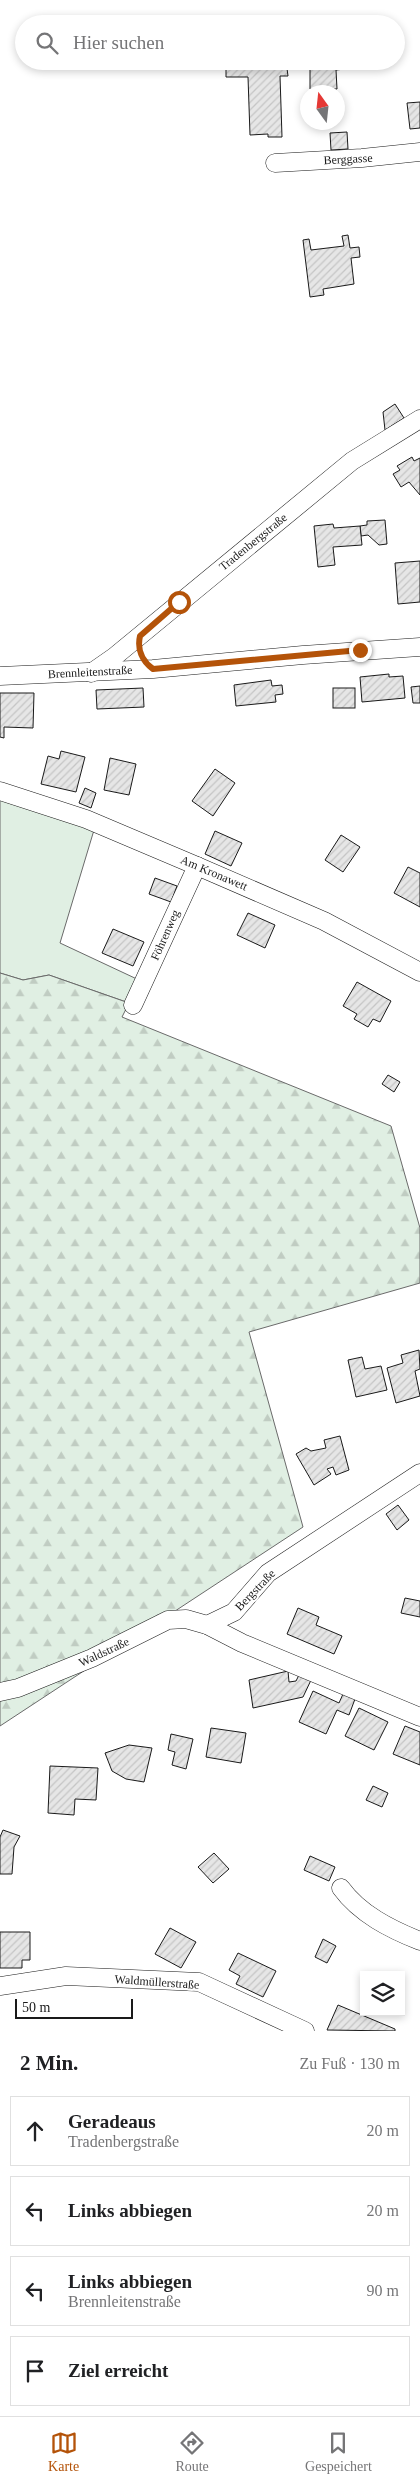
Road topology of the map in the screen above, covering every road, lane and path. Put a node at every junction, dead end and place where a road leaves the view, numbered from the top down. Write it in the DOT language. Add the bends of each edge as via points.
graph roads {
  1 [pos="420,152"];
  2 [pos="275,163"];
  3 [pos="420,419"];
  4 [pos="140,636"];
  5 [pos="420,647"];
  6 [pos="153,669"];
  7 [pos="90,673"];
  8 [pos="0,676"];
  9 [pos="0,791"];
  10 [pos="197,866"];
  11 [pos="418,968"];
  12 [pos="133,1005"];
  13 [pos="420,1473"];
  14 [pos="207,1625"];
  15 [pos="0,1692"];
  16 [pos="420,1717"];
  17 [pos="341,1888"];
  18 [pos="420,1941"];
  19 [pos="0,1986"];
  20 [pos="305,2031"];
  1 -- 2 [label="street, Berggasse"];
  3 -- 4 [label="street, Tradenbergstraße" via="352,461"];
  4 -- 6 [label="street" via="141,653"];
  4 -- 7 [label="street, Tradenbergstraße"];
  5 -- 6 [label="street, Brennleitenstraße"];
  6 -- 7 [label="street, Brennleitenstraße"];
  7 -- 8 [label="street, Brennleitenstraße"];
  9 -- 10 [label="street, Am Kronawett" via="86,819"];
  10 -- 11 [label="street, Am Kronawett" via="324,921"];
  10 -- 12 [label="street, Föhrenweg"];
  13 -- 14 [label="street, Bergstraße" via="268,1573 234,1612"];
  14 -- 15 [label="street, Waldstraße" via="186,1619 168,1620 92,1658"];
  14 -- 16 [label="street" via="242,1643"];
  17 -- 18 [label="street" via="353,1904 395,1931"];
  19 -- 20 [label="street, Waldmüllerstraße" via="66,1976 199,1982"];
}
